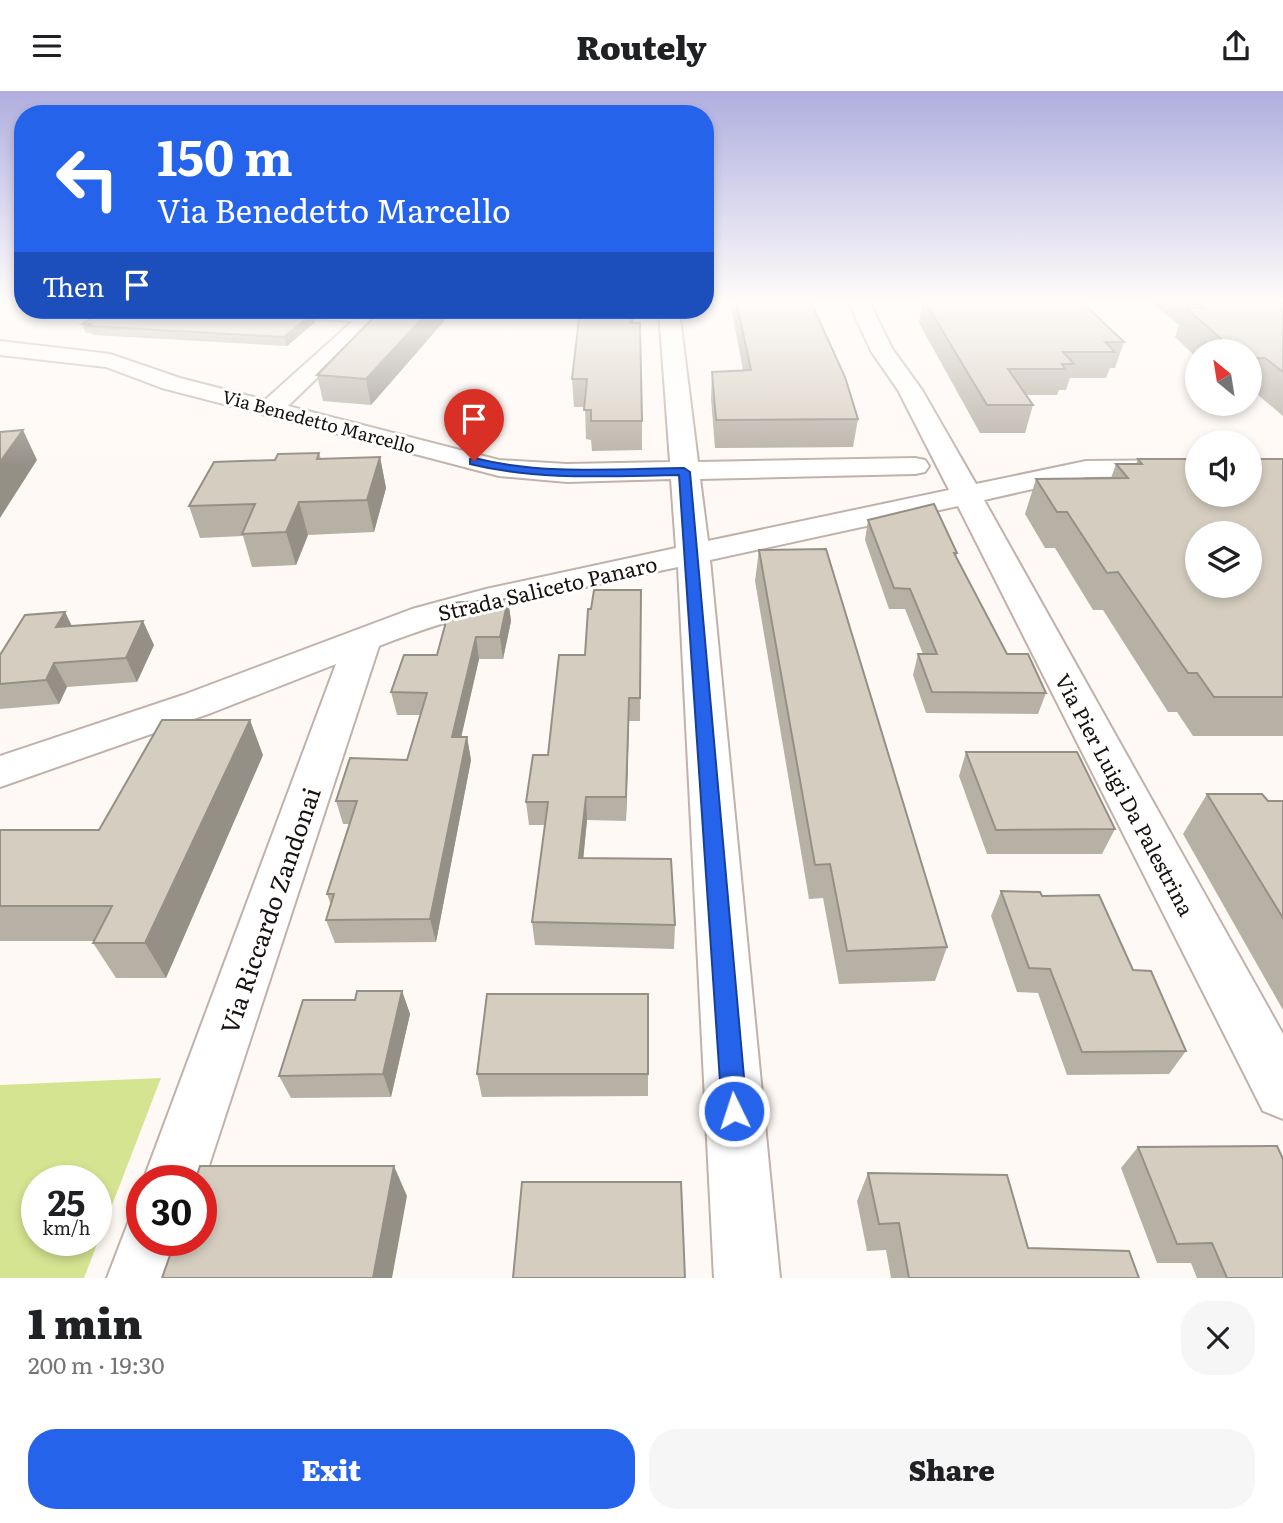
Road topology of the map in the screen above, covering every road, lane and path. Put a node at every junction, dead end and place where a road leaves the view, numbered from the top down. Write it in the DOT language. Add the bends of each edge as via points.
graph roads {
  1 [pos="63,355"];
  2 [pos="327,355"];
  3 [pos="673,355"];
  4 [pos="885,355"];
  5 [pos="270,409"];
  6 [pos="915,466"];
  7 [pos="1185,468"];
  8 [pos="684,472"];
  9 [pos="968,497"];
  10 [pos="693,554"];
  11 [pos="363,639"];
  12 [pos="0,772"];
  13 [pos="1283,1091"];
  14 [pos="180,1165"];
  15 [pos="148,1256"];
  16 [pos="140,1278"];
  17 [pos="747,1278"];
  1 -- 5 [label="street, Via Benedetto Marcello" via="110,361 171,383"];
  2 -- 5 [label="street"];
  3 -- 8 [label="street"];
  4 -- 9 [label="street, Via Pier Luigi Da Palestrina" via="910,390"];
  5 -- 8 [label="street, Via Benedetto Marcello" via="499,468 567,473"];
  6 -- 8 [label="street, Via Benedetto Marcello"];
  7 -- 9 [label="street, Strada Saliceto Panaro" via="1086,469"];
  8 -- 10 [label="street"];
  9 -- 10 [label="street, Strada Saliceto Panaro"];
  9 -- 13 [label="street, Via Pier Luigi Da Palestrina"];
  10 -- 11 [label="street, Strada Saliceto Panaro" via="486,599"];
  10 -- 17 [label="street"];
  11 -- 12 [label="street, Strada Saliceto Panaro" via="197,704"];
  11 -- 14 [label="street, Via Riccardo Zandonai"];
  15 -- 16 [label="street"];
}
